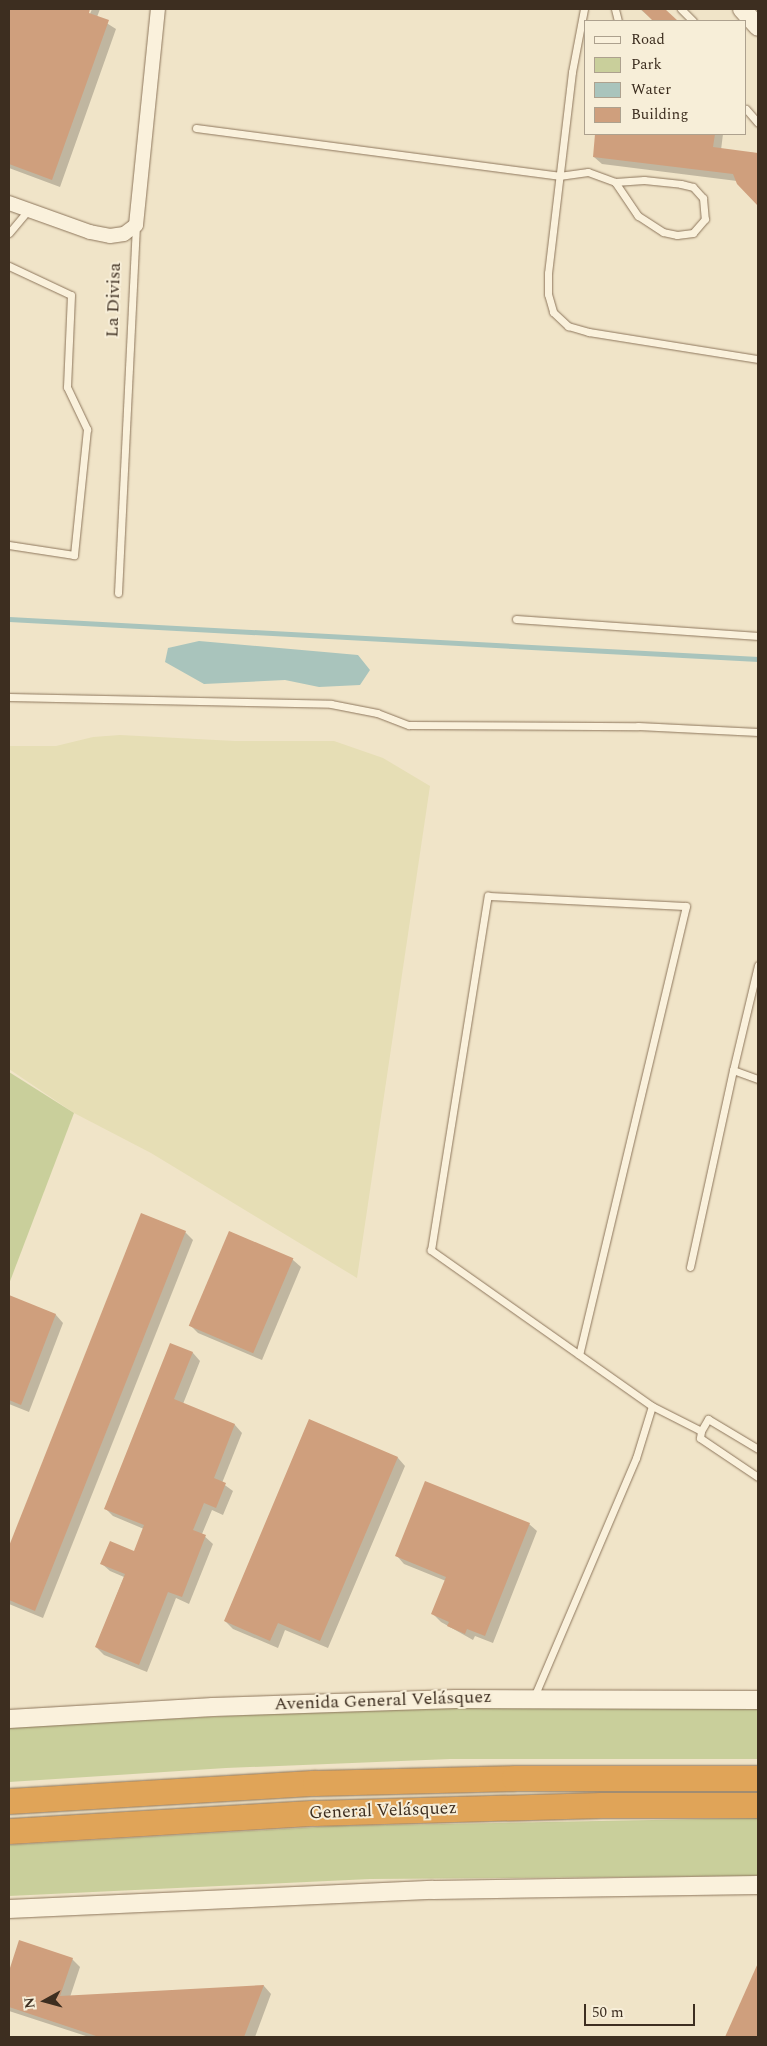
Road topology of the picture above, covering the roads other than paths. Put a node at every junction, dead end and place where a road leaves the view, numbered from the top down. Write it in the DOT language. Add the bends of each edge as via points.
graph roads {
  1 [pos="158,9"];
  2 [pos="584,9"];
  3 [pos="681,9"];
  4 [pos="742,9"];
  5 [pos="692,20"];
  6 [pos="758,27"];
  7 [pos="747,110"];
  8 [pos="758,123"];
  9 [pos="196,128"];
  10 [pos="559,176"];
  11 [pos="615,182"];
  12 [pos="9,203"];
  13 [pos="28,210"];
  14 [pos="136,225"];
  15 [pos="9,233"];
  16 [pos="9,266"];
  17 [pos="758,359"];
  18 [pos="9,545"];
  19 [pos="118,593"];
  20 [pos="516,619"];
  21 [pos="758,636"];
  22 [pos="9,697"];
  23 [pos="758,732"];
  24 [pos="758,965"];
  25 [pos="733,1070"];
  26 [pos="758,1079"];
  27 [pos="690,1268"];
  28 [pos="579,1354"];
  29 [pos="652,1406"];
  30 [pos="702,1431"];
  31 [pos="758,1449"];
  32 [pos="758,1477"];
  33 [pos="534,1698"];
  34 [pos="758,1700"];
  35 [pos="9,1719"];
  36 [pos="758,1778"];
  37 [pos="9,1801"];
  38 [pos="758,1806"];
  39 [pos="9,1831"];
  40 [pos="758,1885"];
  41 [pos="9,1909"];
  1 -- 14 [label="street, La Divisa"];
  2 -- 10 [label="lane" via="572,72"];
  3 -- 5 [label="lane"];
  4 -- 6 [label="street"];
  7 -- 8 [label="lane"];
  9 -- 10 [label="lane"];
  10 -- 11 [label="lane" via="588,172"];
  10 -- 17 [label="lane" via="548,294 553,312 568,326"];
  11 -- 11 [label="lane" via="638,216 663,232 693,233 705,219 703,198 693,188 644,180"];
  12 -- 13 [label="street"];
  13 -- 14 [label="street" via="110,236 124,234"];
  13 -- 15 [label="lane"];
  14 -- 19 [label="lane, La Divisa"];
  16 -- 18 [label="lane" via="71,295 67,387 87,429 74,555"];
  20 -- 21 [label="lane"];
  22 -- 23 [label="lane" via="332,704 377,713 409,725 638,726"];
  24 -- 25 [label="lane"];
  25 -- 26 [label="lane"];
  25 -- 27 [label="lane"];
  28 -- 28 [label="lane" via="431,1250 488,896 686,906"];
  28 -- 29 [label="lane"];
  29 -- 30 [label="lane"];
  29 -- 33 [label="lane" via="636,1458"];
  30 -- 31 [label="lane" via="708,1420"];
  30 -- 32 [label="lane" via="700,1438"];
  33 -- 34 [label="street, Avenida General Velásquez"];
  33 -- 35 [label="street, Avenida General Velásquez" via="335,1702"];
  36 -- 37 [label="highway, General Velásquez" via="315,1782"];
  38 -- 39 [label="highway, General Velásquez" via="601,1805 278,1814"];
  40 -- 41 [label="street" via="424,1890"];
}
